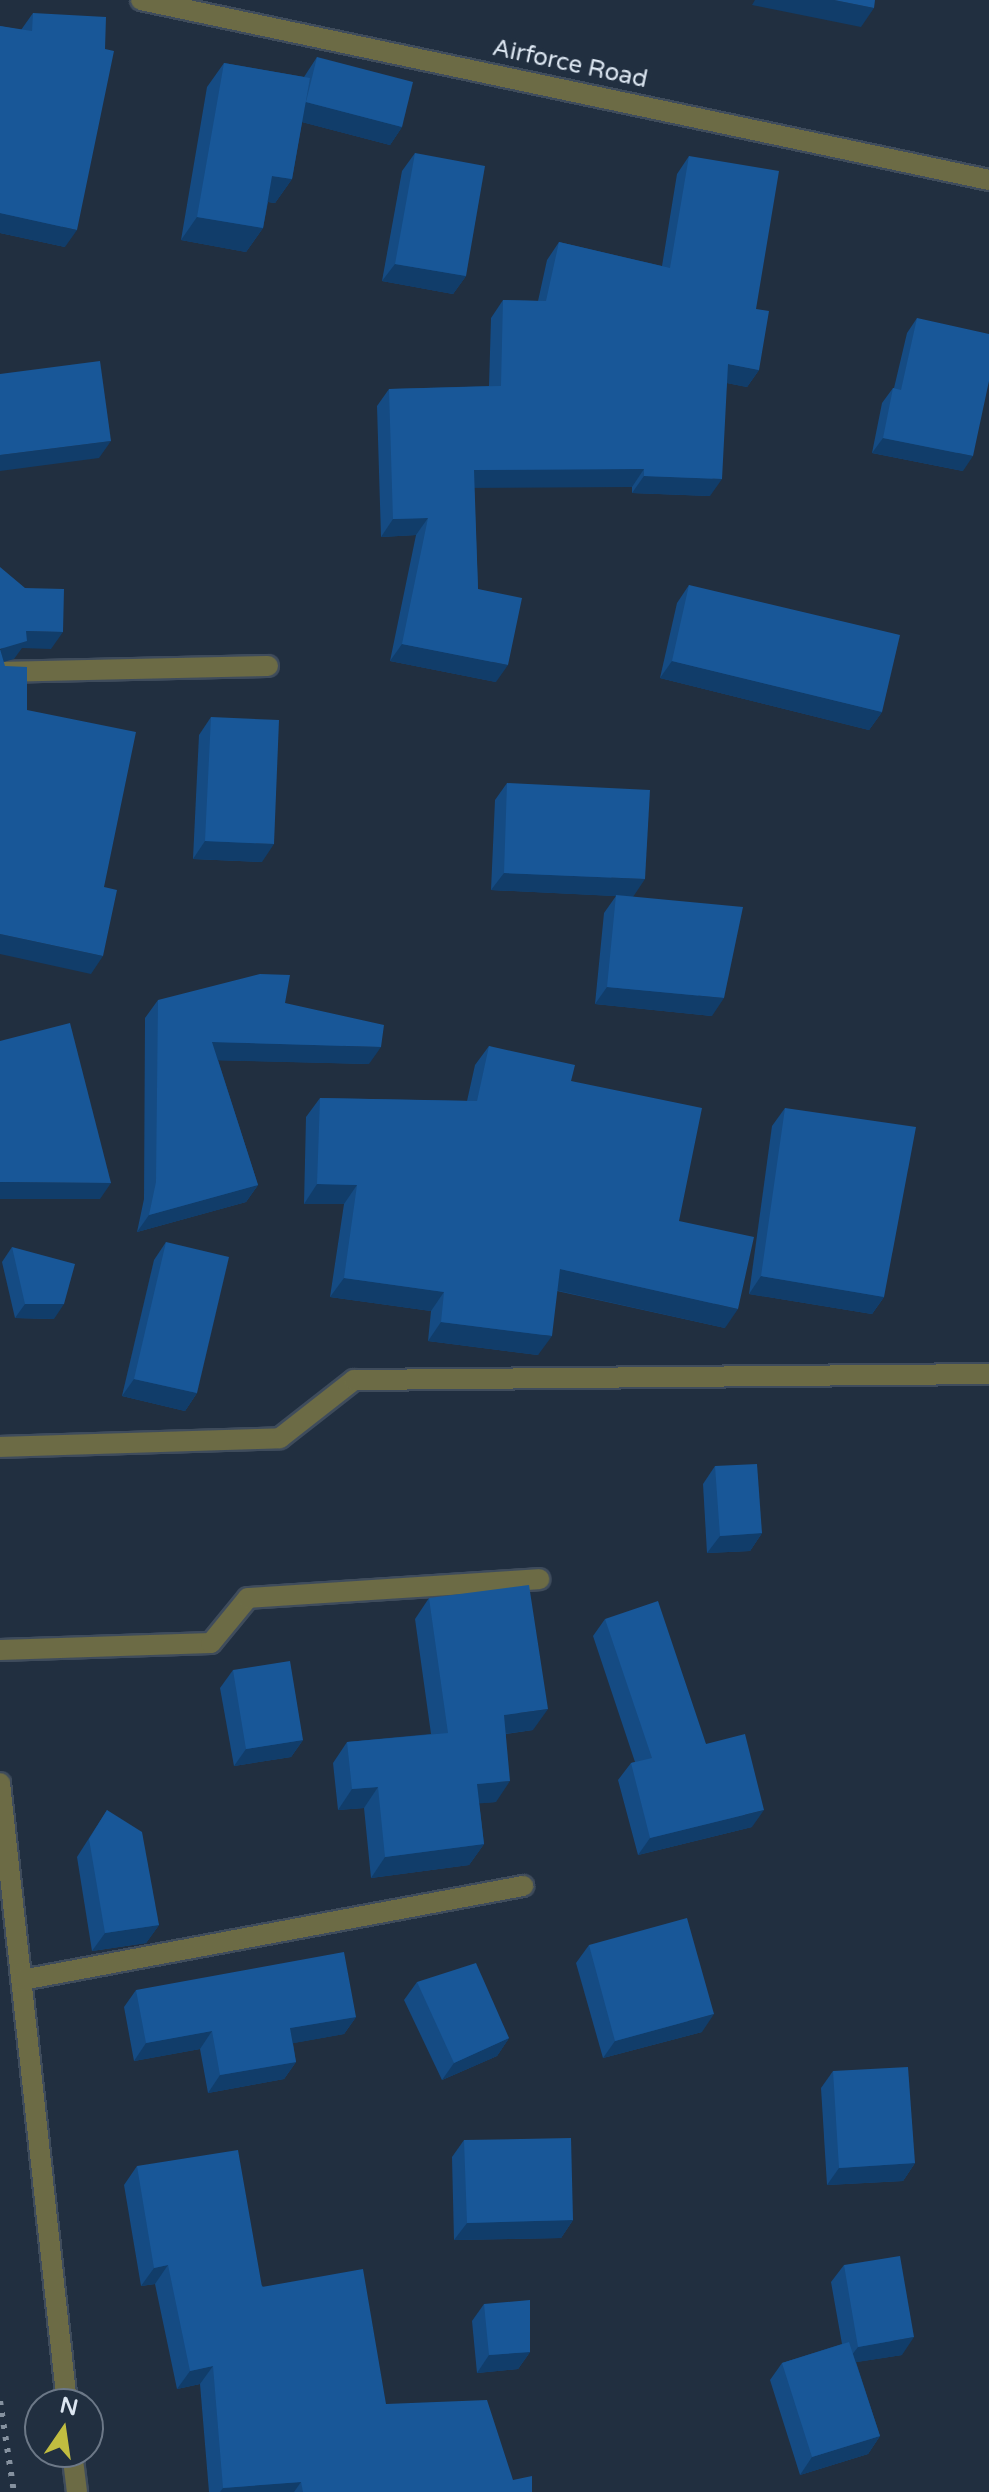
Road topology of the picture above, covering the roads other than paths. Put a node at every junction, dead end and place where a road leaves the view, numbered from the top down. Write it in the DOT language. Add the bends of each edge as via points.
graph roads {
  1 [pos="141,0"];
  2 [pos="989,180"];
  3 [pos="268,666"];
  4 [pos="0,672"];
  5 [pos="989,1374"];
  6 [pos="0,1447"];
  7 [pos="539,1579"];
  8 [pos="0,1650"];
  9 [pos="0,1783"];
  10 [pos="523,1886"];
  11 [pos="22,1980"];
  12 [pos="65,2388"];
  13 [pos="74,2468"];
  14 [pos="77,2492"];
  1 -- 2 [label="street, Airforce Road"];
  3 -- 4 [label="street"];
  5 -- 6 [label="street" via="354,1380 280,1438"];
  7 -- 8 [label="street" via="248,1598 211,1643"];
  9 -- 11 [label="street"];
  10 -- 11 [label="street"];
  11 -- 12 [label="street"];
  13 -- 14 [label="street"];
}
